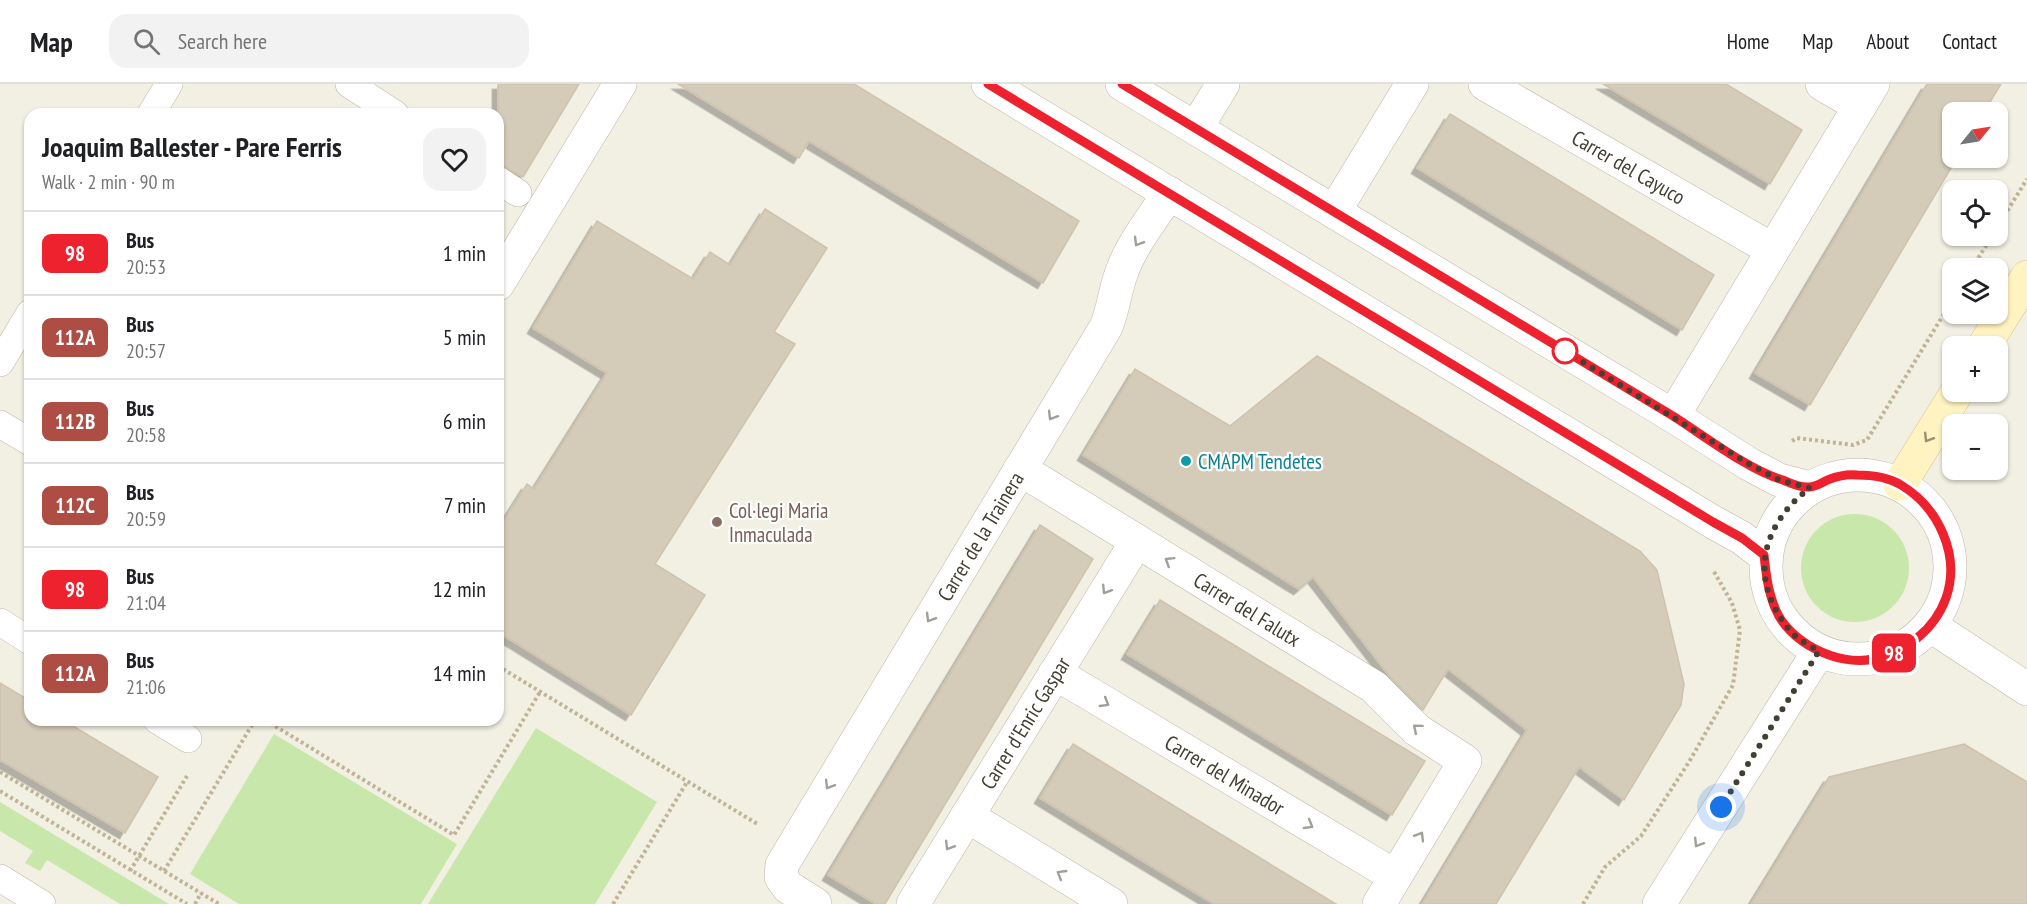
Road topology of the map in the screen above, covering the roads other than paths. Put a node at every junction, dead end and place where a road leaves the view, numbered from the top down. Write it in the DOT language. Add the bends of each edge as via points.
graph roads {
  1 [pos="169,84"];
  2 [pos="349,84"];
  3 [pos="620,84"];
  4 [pos="988,84"];
  5 [pos="1122,84"];
  6 [pos="1223,84"];
  7 [pos="1412,84"];
  8 [pos="1485,84"];
  9 [pos="1822,84"];
  10 [pos="1866,95"];
  11 [pos="155,108"];
  12 [pos="386,108"];
  13 [pos="1196,128"];
  14 [pos="1169,193"];
  15 [pos="1334,212"];
  16 [pos="1773,250"];
  17 [pos="504,274"];
  18 [pos="2027,277"];
  19 [pos="24,323"];
  20 [pos="1990,336"];
  21 [pos="0,363"];
  22 [pos="1951,402"];
  23 [pos="1673,416"];
  24 [pos="0,424"];
  25 [pos="24,438"];
  26 [pos="1020,469"];
  27 [pos="1900,484"];
  28 [pos="1810,488"];
  29 [pos="1137,540"];
  30 [pos="1764,555"];
  31 [pos="0,622"];
  32 [pos="1931,626"];
  33 [pos="24,637"];
  34 [pos="1819,651"];
  35 [pos="1055,673"];
  36 [pos="2027,689"];
  37 [pos="167,726"];
  38 [pos="188,739"];
  39 [pos="967,816"];
  40 [pos="1395,876"];
  41 [pos="0,878"];
  42 [pos="42,904"];
  43 [pos="815,904"];
  44 [pos="913,904"];
  45 [pos="1111,904"];
  46 [pos="1379,904"];
  47 [pos="1659,904"];
  1 -- 11 [label="street"];
  2 -- 12 [label="street"];
  3 -- 17 [label="street"];
  4 -- 14 [label="street"];
  5 -- 13 [label="street"];
  6 -- 13 [label="street"];
  7 -- 15 [label="street"];
  8 -- 16 [label="street, Carrer del Cayuco"];
  9 -- 10 [label="street"];
  10 -- 16 [label="street"];
  13 -- 15 [label="street"];
  14 -- 26 [label="street, Carrer de la Trainera, one-way" via="1124,266 1106,327"];
  14 -- 30 [label="street" via="1742,538"];
  15 -- 23 [label="street"];
  16 -- 23 [label="street"];
  18 -- 20 [label="main road"];
  19 -- 21 [label="street"];
  22 -- 27 [label="main road, one-way"];
  23 -- 28 [label="street" via="1779,480"];
  24 -- 25 [label="street"];
  26 -- 29 [label="street, Carrer del Falutx"];
  26 -- 43 [label="street, Carrer de la Trainera, one-way" via="782,865 781,877 788,887"];
  27 -- 28 [label="street" via="1854,474 1831,478"];
  27 -- 32 [label="street" via="1926,504 1944,532 1950,564 1946,597"];
  28 -- 30 [label="street" via="1781,515"];
  29 -- 35 [label="street, Carrer d'Enric Gaspar, one-way"];
  40 -- 29 [label="street, Carrer del Falutx, one-way" via="1465,761 1417,730 1374,687"];
  30 -- 34 [label="street" via="1766,583 1776,611 1794,634"];
  31 -- 33 [label="street"];
  32 -- 34 [label="street" via="1913,643 1891,655 1859,660"];
  32 -- 36 [label="street"];
  34 -- 47 [label="street, one-way"];
  35 -- 39 [label="street, Carrer d'Enric Gaspar"];
  35 -- 40 [label="street, Carrer del Minador, one-way"];
  37 -- 38 [label="street"];
  39 -- 44 [label="street, Carrer d'Enric Gaspar, one-way"];
  45 -- 39 [label="street, one-way"];
  40 -- 46 [label="street"];
  41 -- 42 [label="street"];
}
